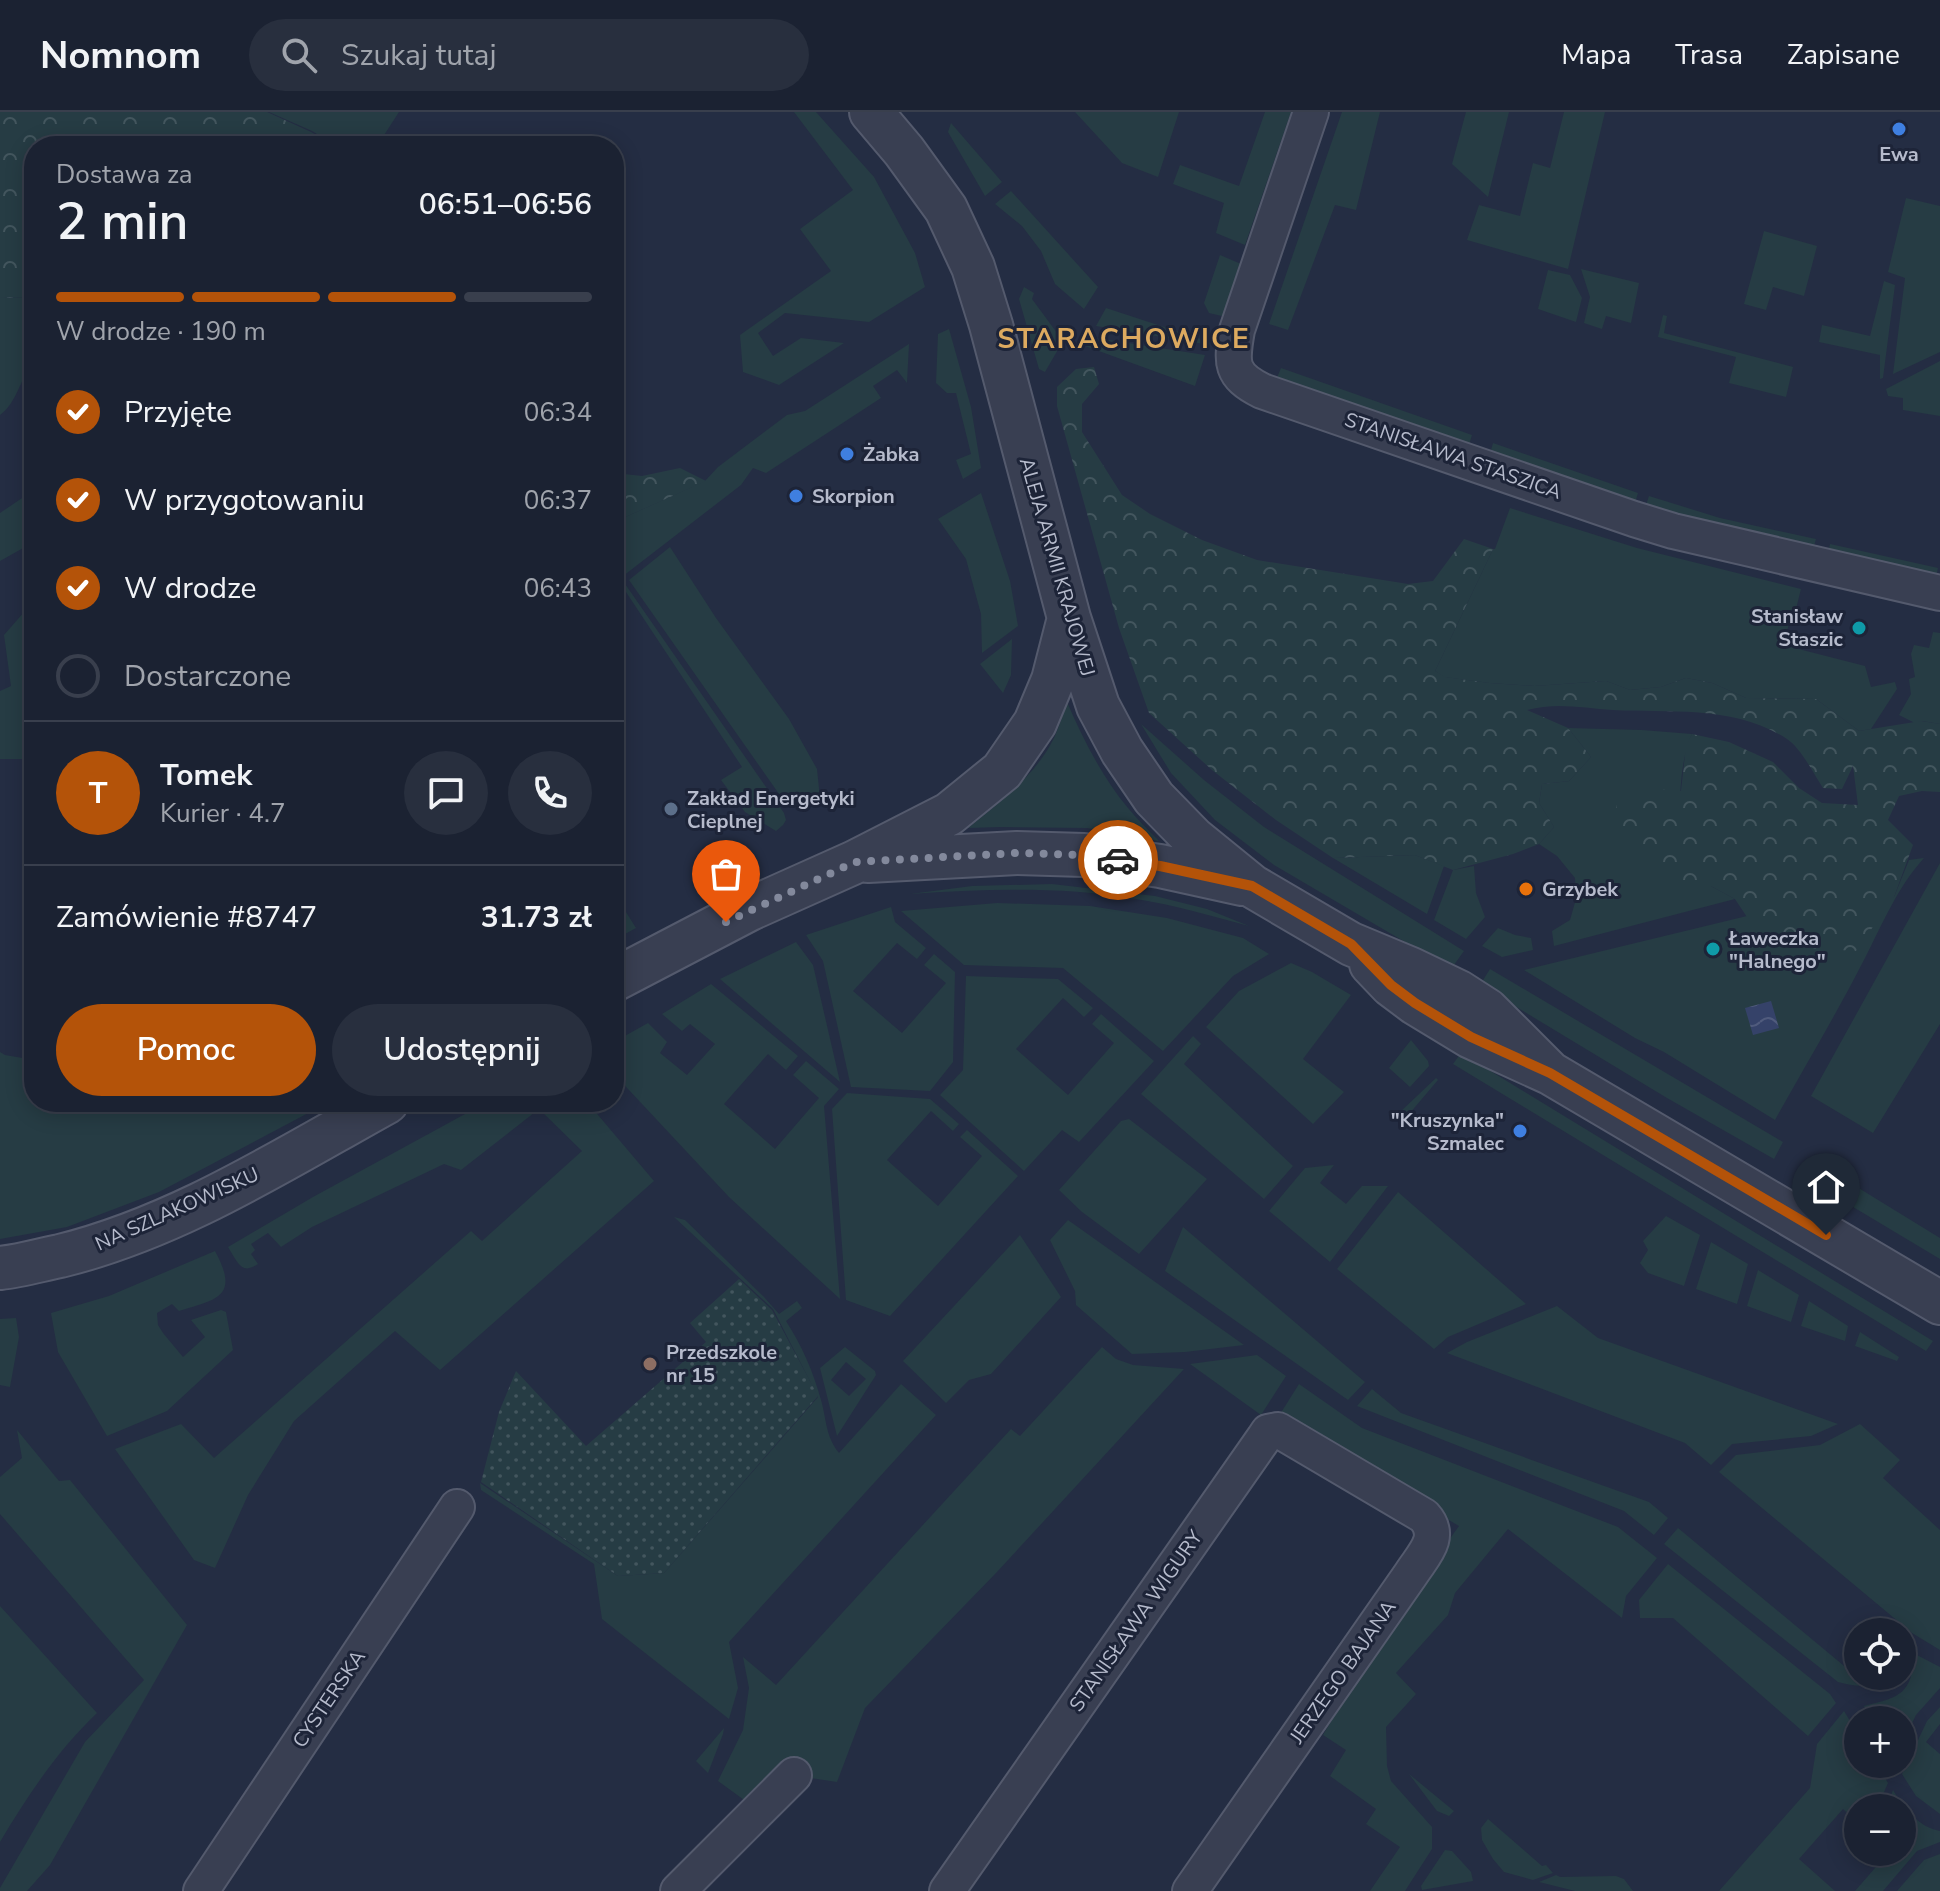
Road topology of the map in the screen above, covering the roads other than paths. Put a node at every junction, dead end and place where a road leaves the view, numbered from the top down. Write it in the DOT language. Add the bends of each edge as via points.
graph roads {
  1 [pos="871,112"];
  2 [pos="1311,112"];
  3 [pos="1940,593"];
  4 [pos="1069,618"];
  5 [pos="855,862"];
  6 [pos="1252,886"];
  7 [pos="624,975"];
  8 [pos="369,1112"];
  9 [pos="0,1268"];
  10 [pos="1940,1303"];
  11 [pos="1356,1475"];
  12 [pos="457,1507"];
  13 [pos="794,1775"];
  14 [pos="201,1891"];
  15 [pos="678,1891"];
  16 [pos="947,1891"];
  17 [pos="1190,1891"];
  1 -- 4 [label="street, ALEJA ARMII KRAJOWEJ" via="946,209 973,267"];
  2 -- 3 [label="street, STANISŁAWA STASZICA" via="1237,330 1233,356 1240,377 1249,385 1673,531"];
  4 -- 5 [label="street" via="1035,723 1002,771 949,814"];
  4 -- 6 [label="street, ALEJA ARMII KRAJOWEJ" via="1098,706 1154,798"];
  5 -- 6 [label="street" via="1017,853 1084,855"];
  5 -- 7 [label="street"];
  6 -- 10 [label="street, ALEJA ARMII KRAJOWEJ" via="1351,944 1459,992 1487,1010 1550,1073"];
  8 -- 9 [label="street, NA SZLAKOWISKU" via="239,1185 134,1233"];
  11 -- 16 [label="street, STANISŁAWA WIGURY" via="1278,1430 1268,1432"];
  11 -- 17 [label="street, JERZEGO BAJANA" via="1424,1516 1434,1532 1432,1539"];
  12 -- 14 [label="street, CYSTERSKA"];
  13 -- 15 [label="street"];
}
